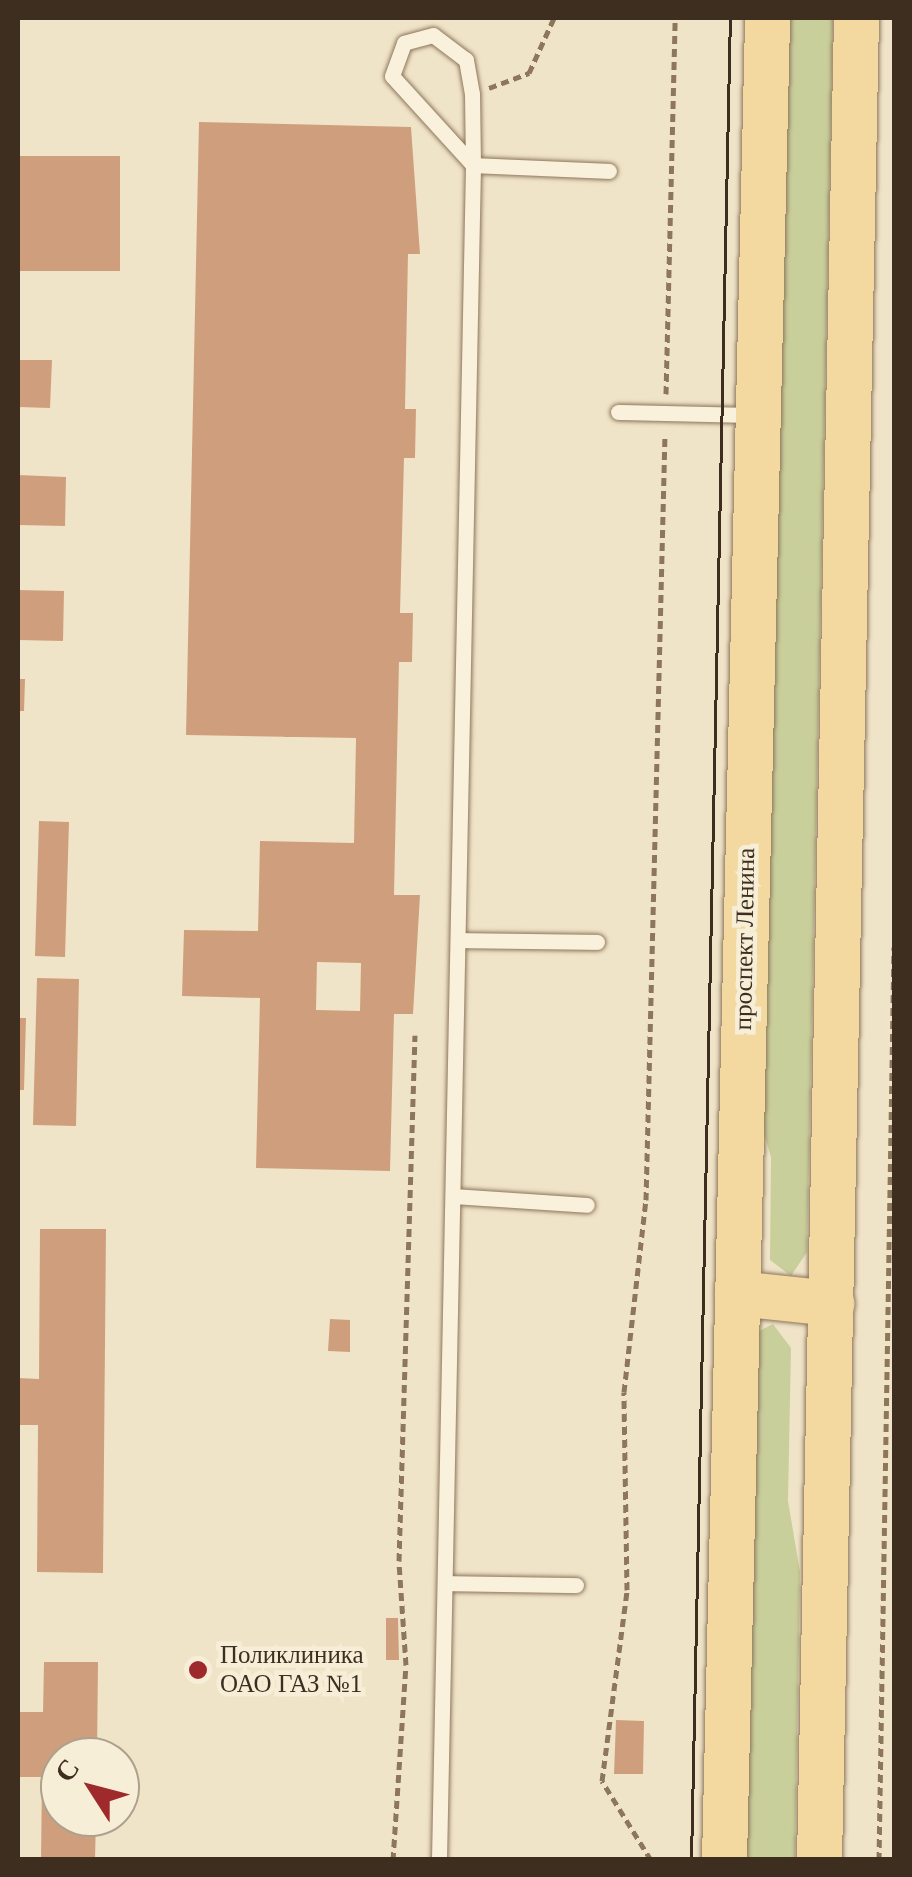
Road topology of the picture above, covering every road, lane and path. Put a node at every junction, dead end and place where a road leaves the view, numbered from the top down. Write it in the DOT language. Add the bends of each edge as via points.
graph roads {
  1 [pos="554,18"];
  2 [pos="675,18"];
  3 [pos="767,18"];
  4 [pos="856,18"];
  5 [pos="472,94"];
  6 [pos="473,165"];
  7 [pos="609,170"];
  8 [pos="618,412"];
  9 [pos="665,413"];
  10 [pos="758,415"];
  11 [pos="458,940"];
  12 [pos="597,942"];
  13 [pos="894,947"];
  14 [pos="415,1035"];
  15 [pos="453,1196"];
  16 [pos="587,1205"];
  17 [pos="737,1292"];
  18 [pos="831,1302"];
  19 [pos="445,1583"];
  20 [pos="576,1585"];
  21 [pos="393,1860"];
  22 [pos="440,1860"];
  23 [pos="651,1860"];
  24 [pos="724,1860"];
  25 [pos="818,1860"];
  26 [pos="878,1860"];
  1 -- 5 [label="path" via="528,73"];
  2 -- 9 [label="path"];
  3 -- 10 [label="main road, проспект Ленина"];
  4 -- 18 [label="main road"];
  5 -- 6 [label="lane"];
  5 -- 6 [label="lane" via="466,60 433,35 404,43 392,76"];
  6 -- 7 [label="lane"];
  6 -- 11 [label="lane"];
  8 -- 9 [label="lane"];
  9 -- 10 [label="lane"];
  9 -- 23 [label="path" via="646,1200 624,1392 628,1590 602,1781"];
  10 -- 17 [label="main road, проспект Ленина"];
  11 -- 12 [label="lane"];
  11 -- 15 [label="lane"];
  13 -- 26 [label="path"];
  14 -- 21 [label="path" via="399,1542 406,1664"];
  15 -- 16 [label="lane"];
  15 -- 19 [label="lane"];
  17 -- 18 [label="main road"];
  17 -- 24 [label="main road, проспект Ленина"];
  18 -- 25 [label="main road"];
  19 -- 20 [label="lane"];
  19 -- 22 [label="lane"];
}
